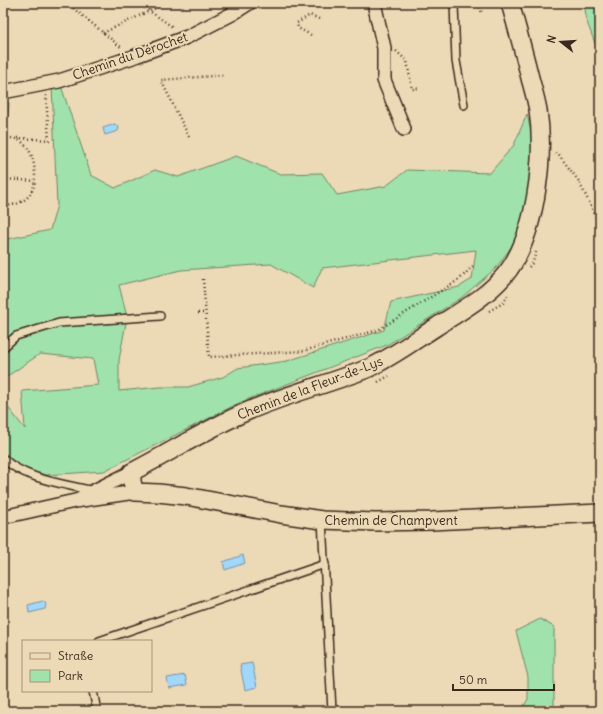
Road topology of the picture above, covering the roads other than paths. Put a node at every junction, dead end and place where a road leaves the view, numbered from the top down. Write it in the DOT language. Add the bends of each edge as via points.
graph roads {
  1 [pos="249,3"];
  2 [pos="374,3"];
  3 [pos="454,3"];
  4 [pos="510,3"];
  5 [pos="3,92"];
  6 [pos="464,105"];
  7 [pos="404,129"];
  8 [pos="160,316"];
  9 [pos="3,348"];
  10 [pos="3,458"];
  11 [pos="132,472"];
  12 [pos="93,491"];
  13 [pos="135,492"];
  14 [pos="75,501"];
  15 [pos="600,513"];
  16 [pos="3,516"];
  17 [pos="322,520"];
  18 [pos="325,564"];
  19 [pos="102,640"];
  20 [pos="93,692"];
  21 [pos="97,711"];
  22 [pos="332,711"];
  1 -- 5 [label="street, Chemin du Dérochet" via="188,37 133,57 59,81"];
  2 -- 7 [label="street" via="384,48 384,80"];
  3 -- 6 [label="lane" via="456,61"];
  4 -- 11 [label="street, Chemin de la Fleur-de-Lys" via="538,109 540,158 534,206 524,240 504,276 464,310 370,367 249,410"];
  8 -- 9 [label="lane" via="59,323 16,336"];
  10 -- 12 [label="lane" via="32,476"];
  11 -- 12 [label="street, Chemin de Champvent"];
  11 -- 13 [label="street"];
  12 -- 14 [label="street, Chemin de Champvent"];
  13 -- 14 [label="street, Chemin de Champvent"];
  13 -- 17 [label="street, Chemin de Champvent" via="186,496"];
  14 -- 16 [label="street, Chemin de Champvent"];
  15 -- 17 [label="street, Chemin de Champvent" via="432,521"];
  17 -- 18 [label="lane"];
  18 -- 19 [label="lane"];
  18 -- 22 [label="lane"];
  20 -- 21 [label="lane"];
}
